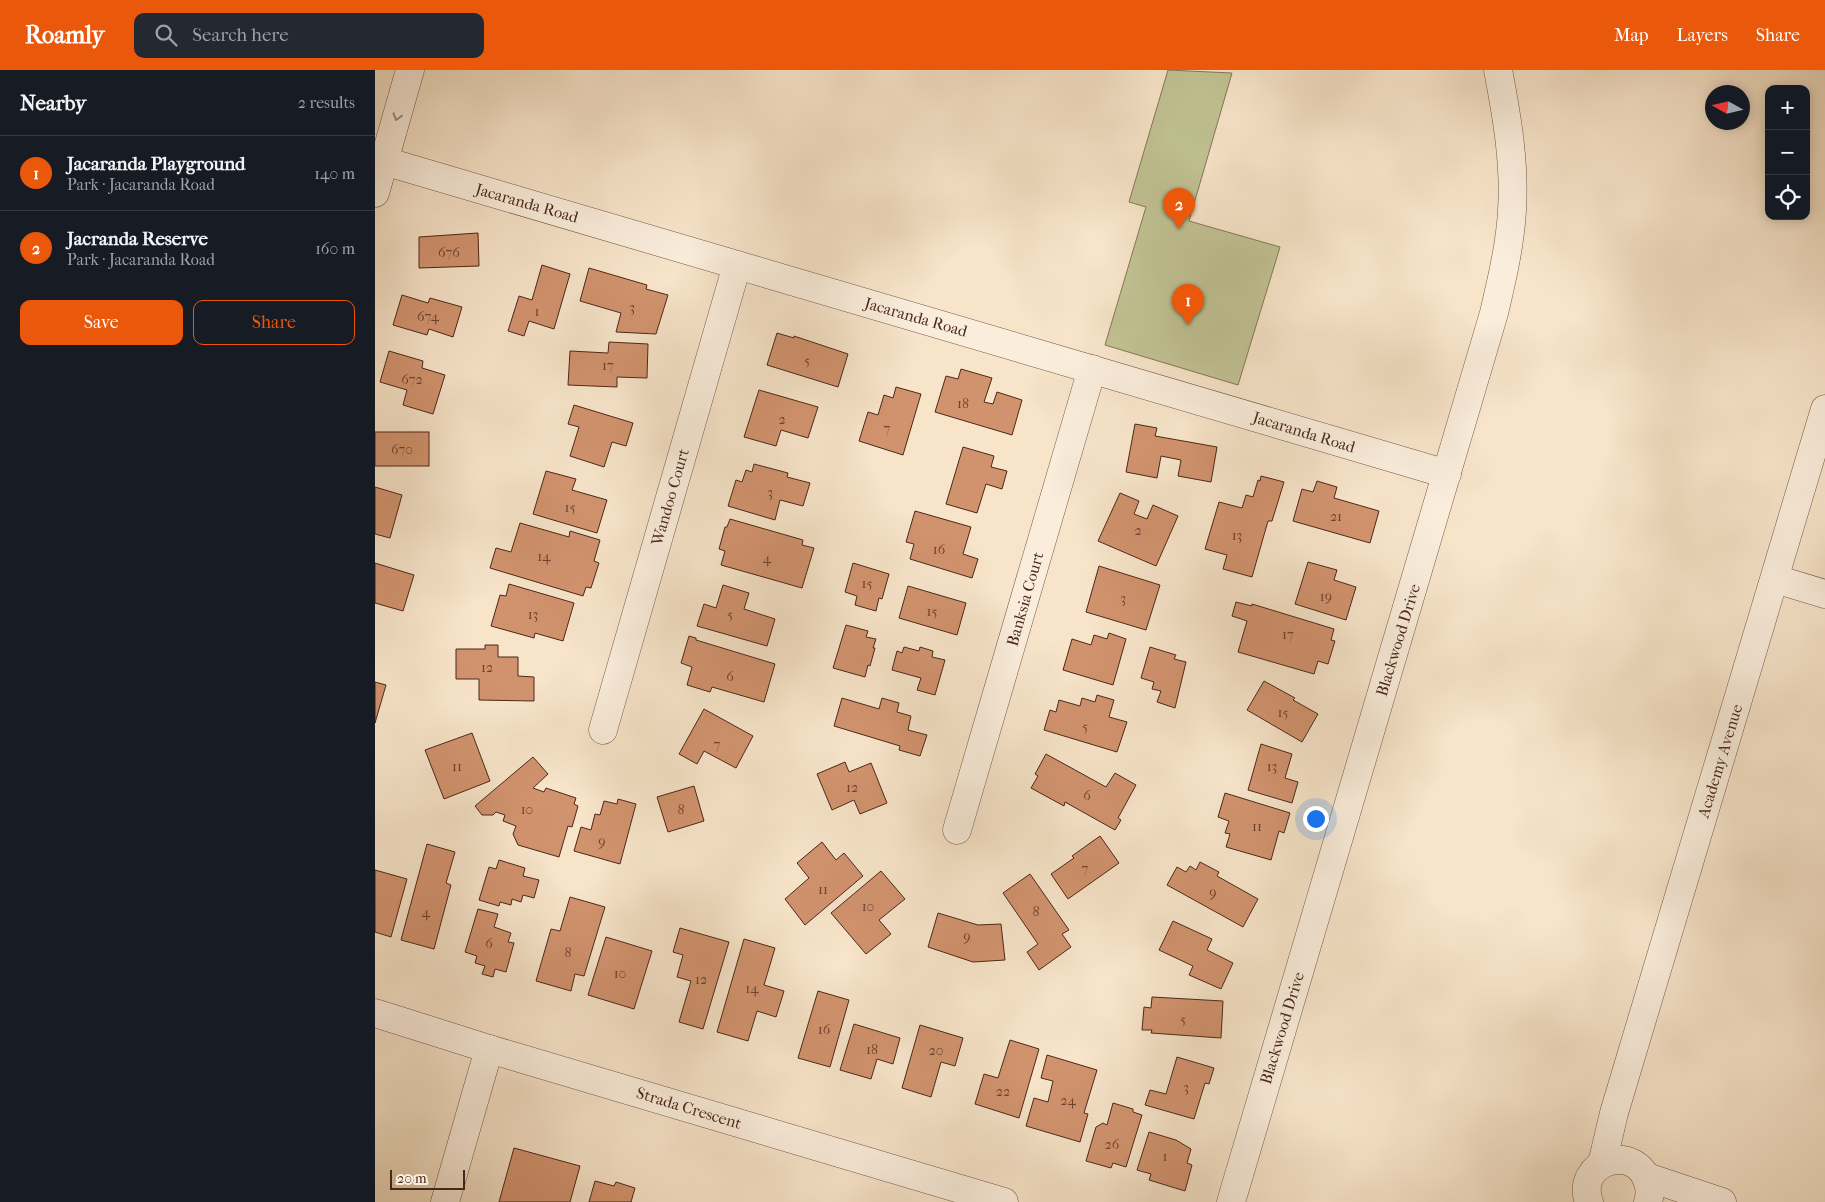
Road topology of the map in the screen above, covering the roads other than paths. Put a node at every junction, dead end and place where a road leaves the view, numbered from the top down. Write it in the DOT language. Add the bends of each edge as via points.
graph roads {
  1 [pos="411,70"];
  2 [pos="1498,70"];
  3 [pos="384,161"];
  4 [pos="375,194"];
  5 [pos="737,265"];
  6 [pos="1092,369"];
  7 [pos="1825,409"];
  8 [pos="1447,474"];
  9 [pos="1775,579"];
  10 [pos="1825,594"];
  11 [pos="603,730"];
  12 [pos="957,830"];
  13 [pos="375,1013"];
  14 [pos="489,1050"];
  15 [pos="1631,1176"];
  16 [pos="1587,1200"];
  17 [pos="445,1202"];
  18 [pos="1003,1202"];
  19 [pos="1231,1202"];
  20 [pos="1716,1202"];
  1 -- 3 [label="street, one-way"];
  2 -- 8 [label="street, Blackwood Drive" via="1511,147 1510,234 1494,313"];
  3 -- 4 [label="street"];
  3 -- 5 [label="street, Jacaranda Road"];
  5 -- 6 [label="street, Jacaranda Road"];
  5 -- 11 [label="street, Wandoo Court"];
  6 -- 8 [label="street, Jacaranda Road"];
  6 -- 12 [label="street, Banksia Court"];
  7 -- 9 [label="street, Academy Avenue"];
  8 -- 19 [label="street, Blackwood Drive"];
  9 -- 10 [label="street"];
  9 -- 15 [label="street, Academy Avenue" via="1614,1113"];
  13 -- 14 [label="street, Strada Crescent"];
  14 -- 17 [label="street"];
  14 -- 18 [label="street, Strada Crescent"];
  15 -- 16 [label="street" via="1597,1168 1590,1176"];
  15 -- 20 [label="street"];
}
